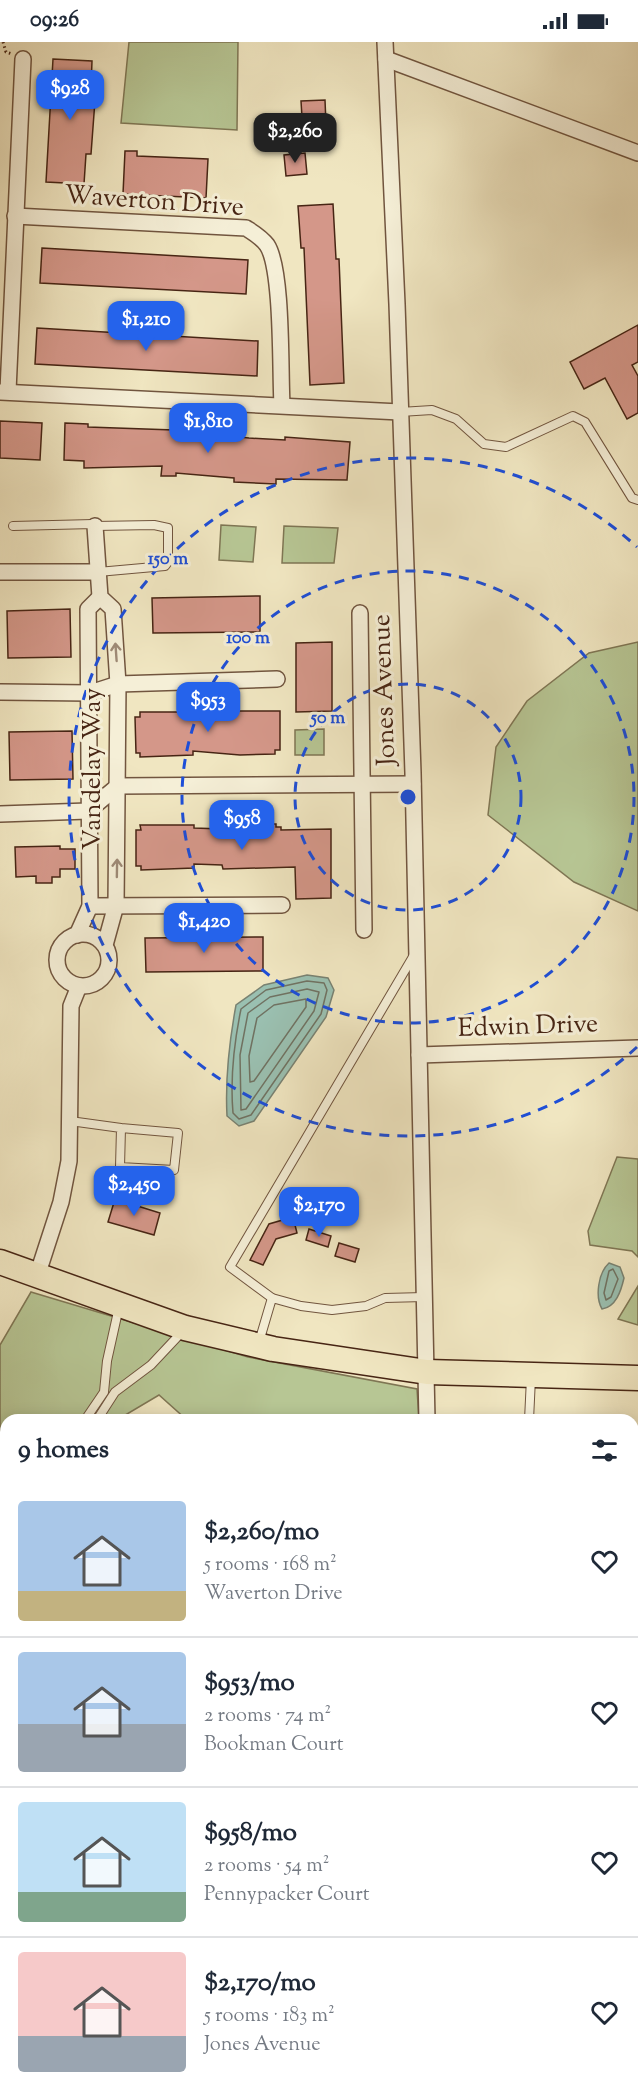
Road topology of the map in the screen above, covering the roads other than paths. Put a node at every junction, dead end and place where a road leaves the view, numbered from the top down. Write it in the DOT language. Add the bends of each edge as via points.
graph roads {
  1 [pos="385,42"];
  2 [pos="23,59"];
  3 [pos="386,59"];
  4 [pos="638,153"];
  5 [pos="15,216"];
  6 [pos="4,392"];
  7 [pos="282,405"];
  8 [pos="400,412"];
  9 [pos="638,500"];
  10 [pos="13,526"];
  11 [pos="95,526"];
  12 [pos="0,572"];
  13 [pos="98,572"];
  14 [pos="100,597"];
  15 [pos="360,614"];
  16 [pos="277,679"];
  17 [pos="118,684"];
  18 [pos="0,692"];
  19 [pos="90,693"];
  20 [pos="363,783"];
  21 [pos="413,784"];
  22 [pos="118,786"];
  23 [pos="88,811"];
  24 [pos="0,814"];
  25 [pos="116,905"];
  26 [pos="282,905"];
  27 [pos="90,906"];
  28 [pos="364,930"];
  29 [pos="77,935"];
  30 [pos="105,945"];
  31 [pos="416,951"];
  32 [pos="79,986"];
  33 [pos="638,1048"];
  34 [pos="419,1055"];
  35 [pos="70,1121"];
  36 [pos="121,1128"];
  37 [pos="0,1262"];
  38 [pos="37,1276"];
  39 [pos="424,1297"];
  40 [pos="272,1298"];
  41 [pos="119,1307"];
  42 [pos="185,1329"];
  43 [pos="257,1346"];
  44 [pos="427,1372"];
  45 [pos="531,1376"];
  46 [pos="638,1378"];
  47 [pos="102,1402"];
  48 [pos="91,1414"];
  49 [pos="99,1414"];
  50 [pos="427,1414"];
  51 [pos="529,1414"];
  1 -- 3 [label="street, Jones Avenue"];
  2 -- 5 [label="street"];
  3 -- 4 [label="street"];
  3 -- 8 [label="street, Jones Avenue"];
  5 -- 6 [label="street"];
  5 -- 7 [label="street, Waverton Drive" via="246,228 257,234 268,247 276,275"];
  6 -- 7 [label="street"];
  7 -- 8 [label="street"];
  8 -- 9 [label="lane" via="432,410 456,419 484,444 506,447 573,416 585,423 632,498"];
  8 -- 21 [label="street, Jones Avenue"];
  10 -- 11 [label="lane"];
  11 -- 13 [label="street, Vandelay Way"];
  11 -- 13 [label="lane" via="168,528 165,566"];
  12 -- 13 [label="street"];
  13 -- 14 [label="street, Vandelay Way"];
  17 -- 14 [label="street, Vandelay Way, one-way" via="113,609"];
  14 -- 19 [label="street, Vandelay Way" via="88,609"];
  15 -- 20 [label="street"];
  16 -- 17 [label="street"];
  17 -- 19 [label="street"];
  17 -- 22 [label="street, Vandelay Way"];
  18 -- 19 [label="street"];
  19 -- 23 [label="street, Vandelay Way"];
  20 -- 21 [label="street"];
  20 -- 22 [label="street"];
  20 -- 28 [label="street"];
  21 -- 31 [label="street, Jones Avenue"];
  22 -- 23 [label="street"];
  25 -- 22 [label="street, Vandelay Way, one-way"];
  23 -- 24 [label="street"];
  23 -- 27 [label="street, Vandelay Way"];
  25 -- 26 [label="street"];
  25 -- 27 [label="street"];
  25 -- 30 [label="street, Vandelay Way"];
  27 -- 29 [label="street, Vandelay Way"];
  29 -- 30 [label="street" via="93,936"];
  29 -- 32 [label="street" via="63,945 57,961 64,977"];
  30 -- 32 [label="street" via="107,970 96,983"];
  31 -- 34 [label="street, Jones Avenue"];
  31 -- 40 [label="lane" via="230,1268"];
  32 -- 35 [label="street" via="71,1006"];
  33 -- 34 [label="street, Edwin Drive"];
  34 -- 39 [label="street, Jones Avenue"];
  35 -- 36 [label="lane"];
  35 -- 38 [label="street" via="69,1161 61,1202"];
  36 -- 36 [label="lane" via="120,1167 174,1170 178,1133"];
  37 -- 38 [label="main road"];
  38 -- 41 [label="main road"];
  39 -- 40 [label="lane" via="385,1298 366,1306 332,1310"];
  39 -- 44 [label="street, Jones Avenue"];
  40 -- 43 [label="lane"];
  41 -- 42 [label="main road"];
  41 -- 47 [label="lane"];
  42 -- 43 [label="main road"];
  42 -- 47 [label="lane" via="151,1365"];
  43 -- 44 [label="main road"];
  44 -- 45 [label="main road"];
  44 -- 50 [label="street, Jones Avenue"];
  45 -- 46 [label="main road"];
  45 -- 51 [label="lane"];
  47 -- 48 [label="lane"];
  47 -- 49 [label="lane"];
}
